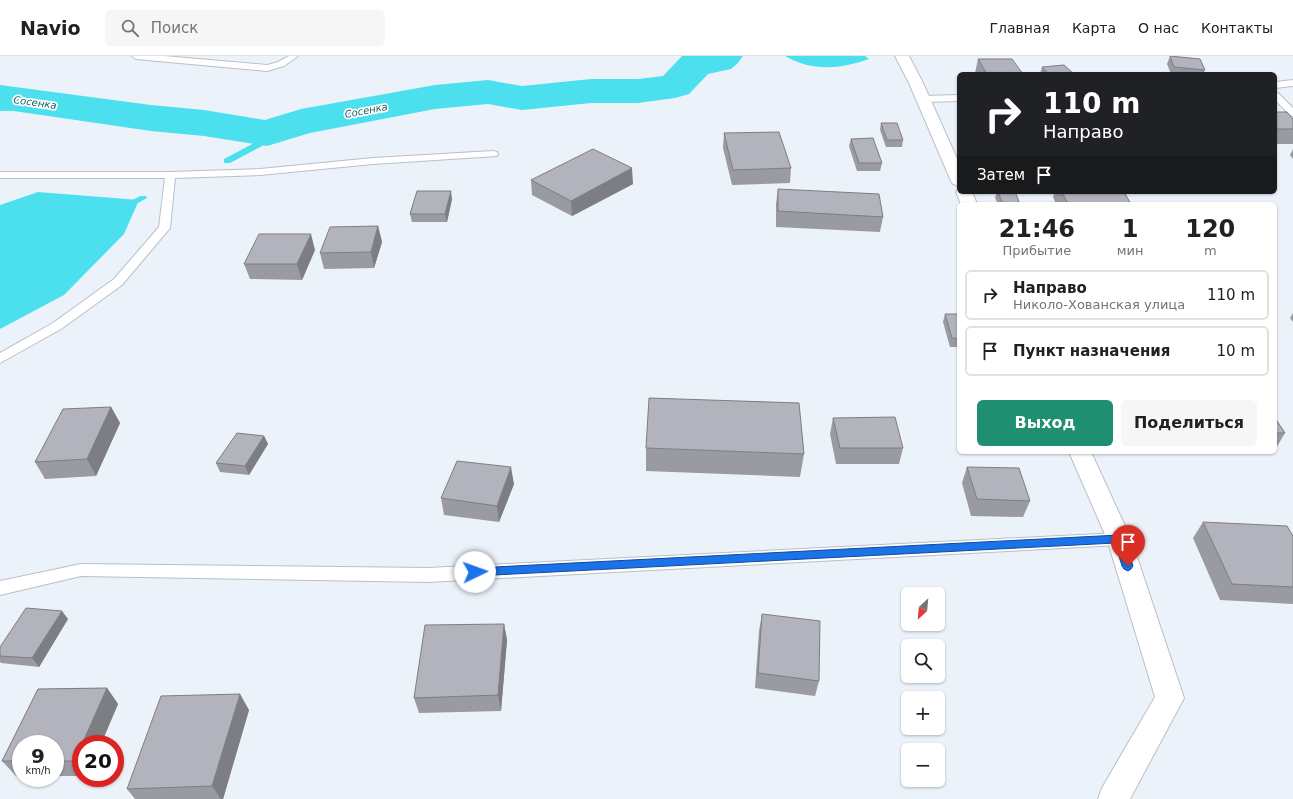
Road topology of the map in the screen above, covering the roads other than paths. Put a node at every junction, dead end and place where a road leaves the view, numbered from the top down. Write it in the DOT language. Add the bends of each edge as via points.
graph roads {
  1 [pos="136,56"];
  2 [pos="294,56"];
  3 [pos="902,56"];
  4 [pos="1293,83"];
  5 [pos="1277,85"];
  6 [pos="957,98"];
  7 [pos="1277,98"];
  8 [pos="923,99"];
  9 [pos="1293,113"];
  10 [pos="493,154"];
  11 [pos="0,175"];
  12 [pos="170,175"];
  13 [pos="957,176"];
  14 [pos="0,359"];
  15 [pos="1081,454"];
  16 [pos="1119,539"];
  17 [pos="0,588"];
  18 [pos="1113,799"];
  1 -- 2 [label="lane" via="267,68 276,67"];
  3 -- 8 [label="street"];
  4 -- 5 [label="lane"];
  6 -- 8 [label="lane"];
  7 -- 9 [label="lane"];
  8 -- 13 [label="street"];
  10 -- 12 [label="lane" via="373,161 260,172"];
  11 -- 12 [label="lane"];
  12 -- 14 [label="lane" via="164,228 118,282 57,326"];
  15 -- 16 [label="street"];
  16 -- 17 [label="lane" via="428,575 81,570"];
  16 -- 18 [label="street" via="1170,698"];
}
